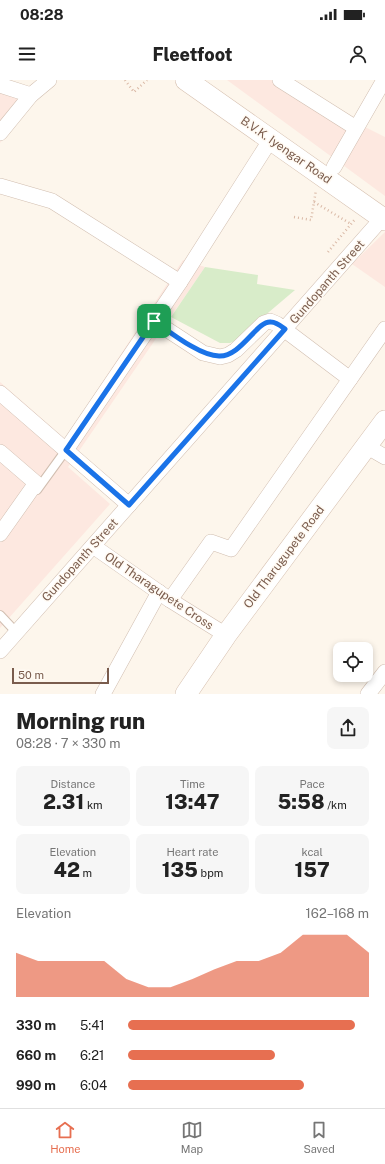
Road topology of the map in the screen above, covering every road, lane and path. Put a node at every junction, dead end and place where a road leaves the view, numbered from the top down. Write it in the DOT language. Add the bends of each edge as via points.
graph roads {
  1 [pos="49,80"];
  2 [pos="126,80"];
  3 [pos="148,80"];
  4 [pos="186,80"];
  5 [pos="210,80"];
  6 [pos="280,80"];
  7 [pos="384,80"];
  8 [pos="0,85"];
  9 [pos="31,95"];
  10 [pos="356,128"];
  11 [pos="0,133"];
  12 [pos="271,139"];
  13 [pos="325,169"];
  14 [pos="0,186"];
  15 [pos="314,202"];
  16 [pos="384,214"];
  17 [pos="294,217"];
  18 [pos="351,224"];
  19 [pos="346,230"];
  20 [pos="328,252"];
  21 [pos="180,282"];
  22 [pos="154,321"];
  23 [pos="285,329"];
  24 [pos="385,329"];
  25 [pos="350,379"];
  26 [pos="0,393"];
  27 [pos="385,421"];
  28 [pos="366,446"];
  29 [pos="66,450"];
  30 [pos="0,452"];
  31 [pos="385,457"];
  32 [pos="129,505"];
  33 [pos="0,534"];
  34 [pos="0,542"];
  35 [pos="93,546"];
  36 [pos="164,596"];
  37 [pos="0,615"];
  38 [pos="16,632"];
  39 [pos="226,636"];
  40 [pos="0,650"];
  41 [pos="385,672"];
  42 [pos="103,694"];
  43 [pos="186,694"];
  44 [pos="368,694"];
  1 -- 9 [label="street"];
  2 -- 3 [label="path" via="134,92"];
  4 -- 12 [label="street, B.V.K. Iyengar Road"];
  5 -- 13 [label="street, B.V.K. Iyengar Road"];
  6 -- 10 [label="street"];
  7 -- 10 [label="street"];
  8 -- 9 [label="street"];
  9 -- 11 [label="street"];
  10 -- 13 [label="street"];
  12 -- 13 [label="street, B.V.K. Iyengar Road"];
  12 -- 21 [label="street"];
  13 -- 15 [label="path" via="316,186"];
  13 -- 16 [label="street, B.V.K. Iyengar Road"];
  14 -- 21 [label="street" via="52,201"];
  15 -- 17 [label="path" via="311,220"];
  15 -- 18 [label="path"];
  16 -- 23 [label="street, Gundopanth Street"];
  19 -- 20 [label="path"];
  21 -- 22 [label="street"];
  22 -- 23 [label="street" via="203,353 220,357 236,350 264,323 270,321"];
  22 -- 29 [label="street"];
  23 -- 25 [label="street"];
  23 -- 32 [label="street, Gundopanth Street"];
  24 -- 25 [label="street"];
  25 -- 36 [label="street" via="231,549 210,542"];
  26 -- 29 [label="street"];
  27 -- 28 [label="street, Old Tharugupete Road"];
  28 -- 31 [label="street"];
  28 -- 39 [label="street, Old Tharugupete Road"];
  29 -- 32 [label="street"];
  29 -- 34 [label="lane"];
  30 -- 33 [label="street" via="36,484"];
  32 -- 35 [label="street, Gundopanth Street"];
  35 -- 36 [label="street, Old Tharagupete Cross"];
  35 -- 38 [label="street, Gundopanth Street"];
  36 -- 39 [label="street, Old Tharagupete Cross"];
  36 -- 42 [label="street"];
  37 -- 38 [label="lane"];
  38 -- 40 [label="street, Gundopanth Street"];
  39 -- 43 [label="street, Old Tharugupete Road"];
  41 -- 44 [label="street"];
}
